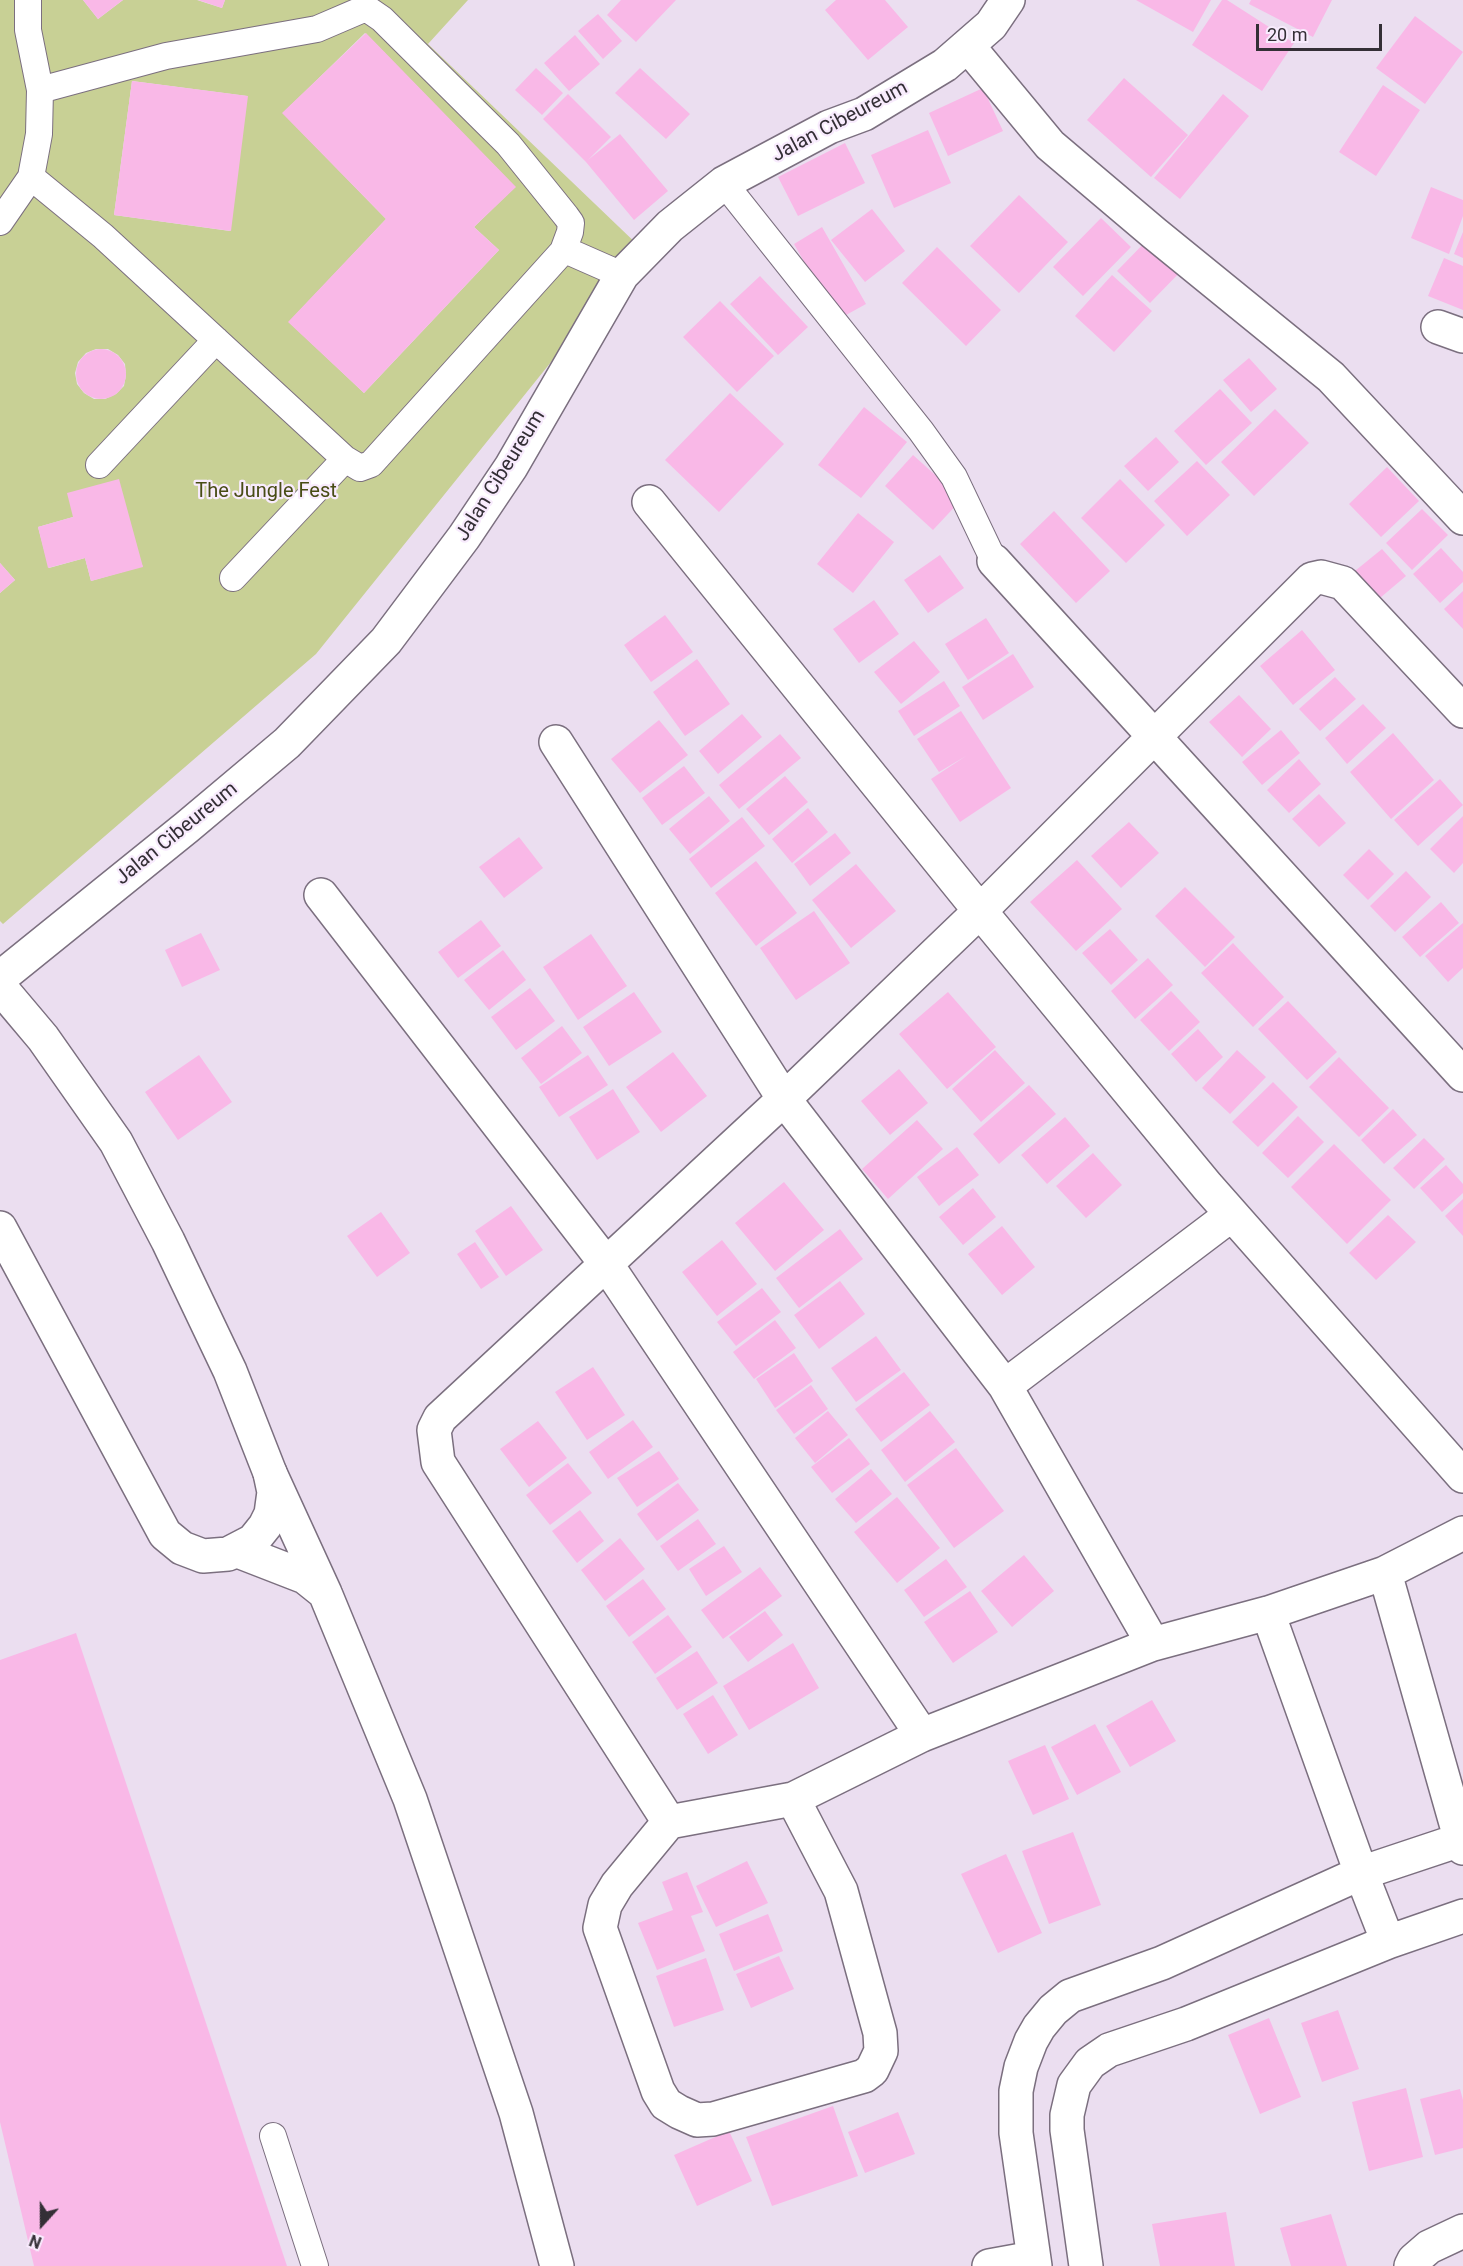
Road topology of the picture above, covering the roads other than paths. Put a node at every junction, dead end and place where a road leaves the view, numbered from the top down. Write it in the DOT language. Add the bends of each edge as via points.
graph roads {
  1 [pos="28,0"];
  2 [pos="1008,0"];
  3 [pos="369,4"];
  4 [pos="968,46"];
  5 [pos="40,90"];
  6 [pos="31,177"];
  7 [pos="724,183"];
  8 [pos="0,222"];
  9 [pos="563,251"];
  10 [pos="622,275"];
  11 [pos="216,340"];
  12 [pos="345,459"];
  13 [pos="99,465"];
  14 [pos="649,501"];
  15 [pos="1463,518"];
  16 [pos="994,561"];
  17 [pos="233,579"];
  18 [pos="1463,711"];
  19 [pos="1155,738"];
  20 [pos="555,742"];
  21 [pos="321,895"];
  22 [pos="980,911"];
  23 [pos="0,978"];
  24 [pos="0,987"];
  25 [pos="1463,1075"];
  26 [pos="784,1099"];
  27 [pos="1232,1215"];
  28 [pos="0,1228"];
  29 [pos="607,1265"];
  30 [pos="1005,1386"];
  31 [pos="270,1473"];
  32 [pos="1463,1476"];
  33 [pos="1463,1533"];
  34 [pos="237,1551"];
  35 [pos="1385,1573"];
  36 [pos="325,1593"];
  37 [pos="1268,1613"];
  38 [pos="1153,1644"];
  39 [pos="922,1735"];
  40 [pos="793,1799"];
  41 [pos="669,1822"];
  42 [pos="1462,1842"];
  43 [pos="1361,1873"];
  44 [pos="1463,1916"];
  45 [pos="1388,1942"];
  46 [pos="273,2136"];
  47 [pos="1463,2231"];
  48 [pos="1034,2262"];
  49 [pos="315,2266"];
  50 [pos="557,2266"];
  51 [pos="989,2266"];
  52 [pos="1086,2266"];
  53 [pos="1411,2266"];
  1 -- 5 [label="lane" via="28,30"];
  2 -- 4 [label="street, Jalan Cibeureum" via="991,25"];
  3 -- 5 [label="lane" via="317,29 166,57"];
  3 -- 9 [label="lane" via="508,144 567,216 570,232"];
  4 -- 7 [label="street, Jalan Cibeureum" via="945,65 864,114 829,127"];
  4 -- 15 [label="street" via="1050,145 1331,377"];
  5 -- 6 [label="lane" via="39,134"];
  6 -- 8 [label="lane"];
  6 -- 11 [label="lane" via="104,236"];
  7 -- 10 [label="street, Jalan Cibeureum" via="670,226"];
  7 -- 16 [label="lane" via="928,440 954,477"];
  9 -- 10 [label="lane"];
  9 -- 12 [label="lane" via="371,464 360,468"];
  10 -- 23 [label="street, Jalan Cibeureum" via="511,467 386,641 287,743"];
  11 -- 12 [label="lane"];
  11 -- 13 [label="lane"];
  12 -- 17 [label="lane"];
  14 -- 22 [label="street"];
  16 -- 19 [label="street"];
  18 -- 19 [label="street" via="1343,583 1321,577 1312,579"];
  19 -- 22 [label="street"];
  19 -- 25 [label="street"];
  20 -- 26 [label="street"];
  21 -- 29 [label="street"];
  22 -- 26 [label="street"];
  22 -- 27 [label="street"];
  24 -- 31 [label="street" via="43,1038 116,1142 230,1371"];
  26 -- 29 [label="street"];
  26 -- 30 [label="street"];
  27 -- 30 [label="street"];
  27 -- 32 [label="street"];
  28 -- 34 [label="street" via="165,1534 182,1548 203,1556"];
  29 -- 39 [label="street"];
  29 -- 41 [label="street" via="440,1418 434,1430 438,1462"];
  30 -- 38 [label="street"];
  31 -- 34 [label="street" via="274,1492 271,1514 258,1536"];
  31 -- 36 [label="street"];
  33 -- 35 [label="street"];
  34 -- 36 [label="street" via="305,1577"];
  35 -- 37 [label="street"];
  35 -- 42 [label="street"];
  36 -- 50 [label="street" via="410,1799 516,2113"];
  37 -- 38 [label="street"];
  37 -- 43 [label="street"];
  38 -- 39 [label="street"];
  39 -- 40 [label="street"];
  40 -- 41 [label="street"];
  40 -- 41 [label="street" via="841,1891 880,2033 881,2051 872,2070 864,2076 713,2119 697,2120 679,2112 666,2104 658,2091 600,1928 605,1905 617,1886"];
  42 -- 43 [label="street"];
  43 -- 45 [label="street"];
  43 -- 48 [label="street" via="1162,1963 1070,1996 1039,2026 1021,2067 1016,2091 1016,2133"];
  44 -- 45 [label="street"];
  45 -- 52 [label="street" via="1186,2025 1109,2050 1081,2073 1070,2097 1067,2130"];
  46 -- 49 [label="lane"];
  47 -- 53 [label="street" via="1429,2247"];
  48 -- 51 [label="street"];
}
